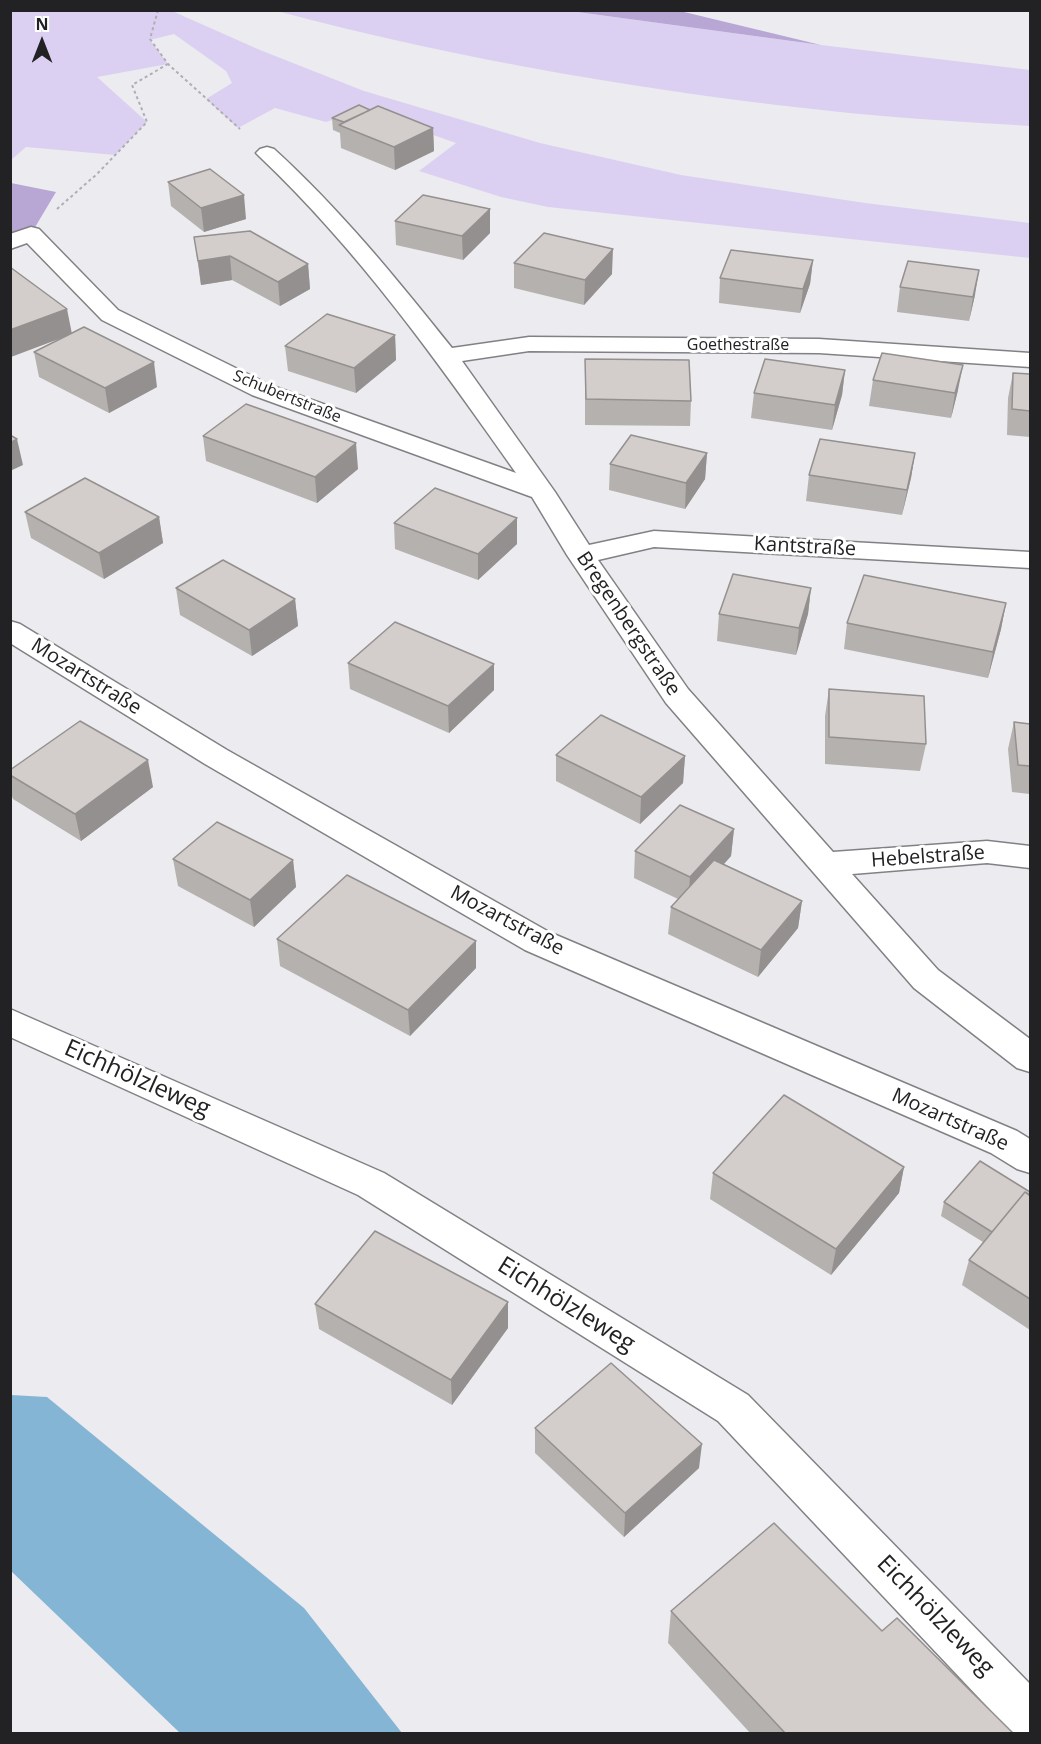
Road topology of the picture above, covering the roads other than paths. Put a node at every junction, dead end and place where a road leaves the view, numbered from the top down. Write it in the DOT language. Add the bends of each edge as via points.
graph roads {
  1 [pos="267,153"];
  2 [pos="21,238"];
  3 [pos="446,356"];
  4 [pos="1030,360"];
  5 [pos="542,492"];
  6 [pos="581,555"];
  7 [pos="1030,560"];
  8 [pos="10,630"];
  9 [pos="1030,857"];
  10 [pos="826,864"];
  11 [pos="10,1022"];
  12 [pos="1030,1058"];
  13 [pos="1030,1158"];
  14 [pos="1030,1717"];
  1 -- 3 [label="street, Bregenbergstraße" via="312,194"];
  2 -- 5 [label="street, Schubertstraße" via="110,315 261,390"];
  3 -- 4 [label="street, Goethestraße" via="530,344 750,345"];
  3 -- 5 [label="street, Bregenbergstraße"];
  5 -- 6 [label="street, Bregenbergstraße"];
  6 -- 7 [label="street, Kantstraße" via="654,538"];
  6 -- 10 [label="street, Bregenbergstraße" via="677,696"];
  8 -- 13 [label="street, Mozartstraße" via="216,758 537,941 993,1138"];
  9 -- 10 [label="street, Hebelstraße" via="987,852"];
  10 -- 12 [label="street, Bregenbergstraße" via="926,979"];
  11 -- 14 [label="street, Eichhölzleweg" via="371,1184 733,1408"];
}
